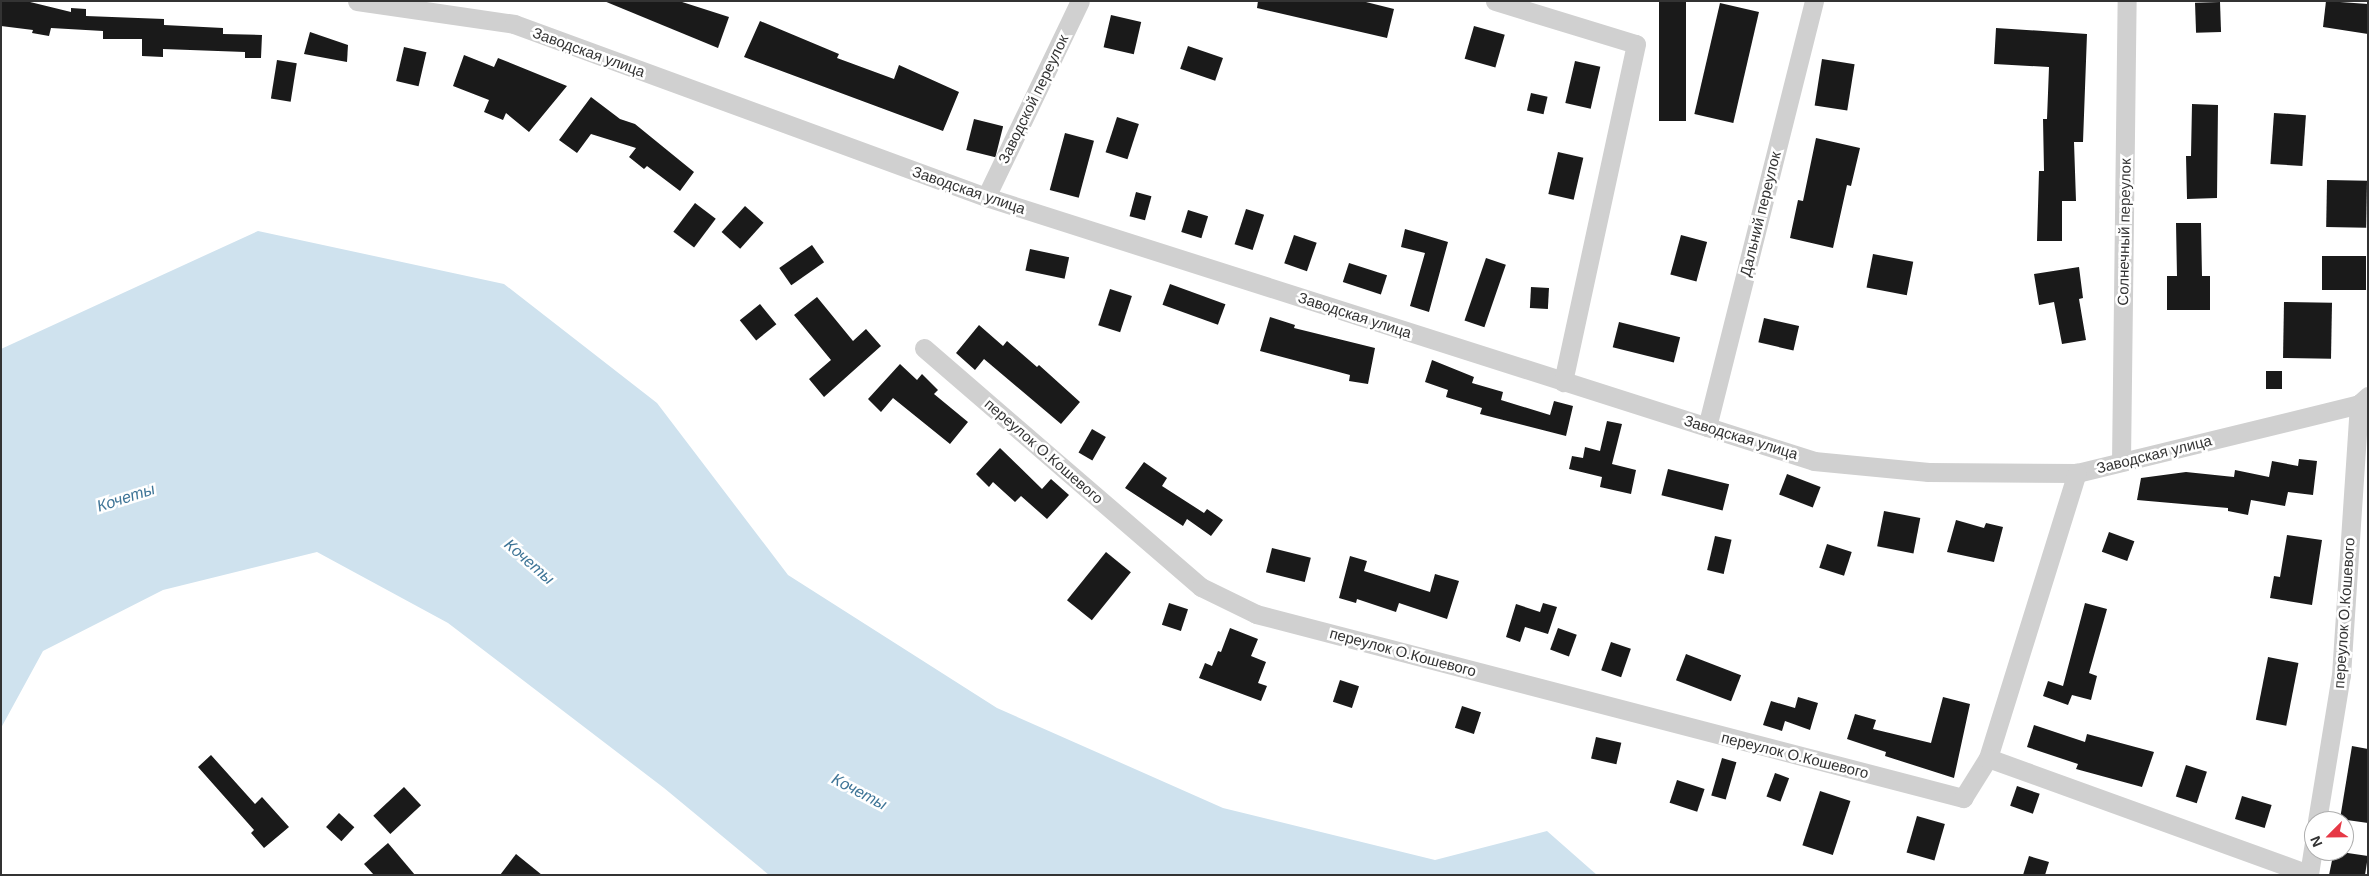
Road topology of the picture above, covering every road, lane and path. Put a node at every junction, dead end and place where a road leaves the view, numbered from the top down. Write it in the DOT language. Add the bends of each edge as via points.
graph roads {
  1 [pos="358,1"];
  2 [pos="1080,1"];
  3 [pos="1495,1"];
  4 [pos="1814,1"];
  5 [pos="2127,1"];
  6 [pos="986,197"];
  7 [pos="924,348"];
  8 [pos="1564,382"];
  9 [pos="2363,400"];
  10 [pos="1707,427"];
  11 [pos="2121,462"];
  12 [pos="2077,473"];
  13 [pos="1988,758"];
  14 [pos="2319,811"];
  15 [pos="2311,861"];
  1 -- 6 [label="street, Заводская улица" via="514,24"];
  2 -- 6 [label="street, Заводской переулок"];
  3 -- 8 [label="street" via="1636,44"];
  4 -- 10 [label="street, Дальний переулок"];
  5 -- 11 [label="street, Солнечный переулок"];
  6 -- 8 [label="street, Заводская улица"];
  7 -- 13 [label="street, переулок О.Кошевого" via="1201,587 1256,614 1963,798"];
  8 -- 10 [label="street, Заводская улица"];
  9 -- 11 [label="street, Заводская улица"];
  9 -- 14 [label="street, переулок О.Кошевого" via="2341,675"];
  10 -- 12 [label="street, Заводская улица" via="1814,461 1928,472"];
  11 -- 12 [label="street, Заводская улица"];
  12 -- 13 [label="street"];
  13 -- 15 [label="street" via="2309,874"];
}
